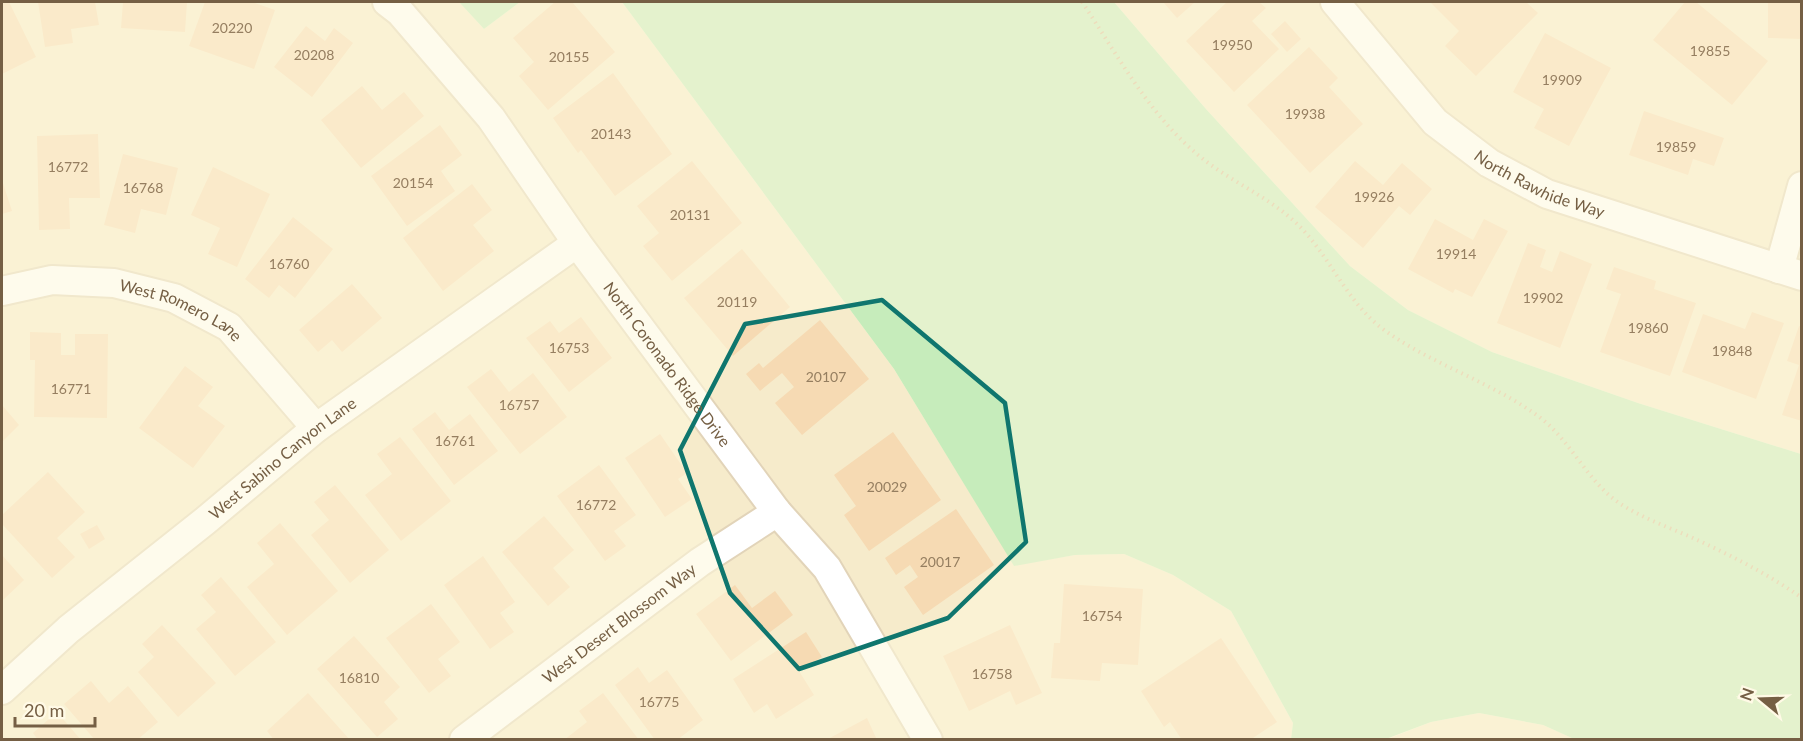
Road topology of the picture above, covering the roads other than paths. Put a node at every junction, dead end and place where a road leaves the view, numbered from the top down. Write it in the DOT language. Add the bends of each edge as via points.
graph roads {
  1 [pos="387,2"];
  2 [pos="1335,2"];
  3 [pos="1802,186"];
  4 [pos="577,243"];
  5 [pos="1790,273"];
  6 [pos="2,291"];
  7 [pos="316,428"];
  8 [pos="777,512"];
  9 [pos="2,690"];
  10 [pos="464,740"];
  11 [pos="928,740"];
  1 -- 4 [label="street, North Coronado Ridge Drive" via="400,12 491,118"];
  2 -- 5 [label="street, North Rawhide Way" via="1435,122 1489,163 1547,194"];
  3 -- 5 [label="street"];
  4 -- 7 [label="street, West Sabino Canyon Lane"];
  4 -- 8 [label="street, North Coronado Ridge Drive"];
  6 -- 7 [label="street, West Romero Lane" via="52,280 114,283 174,298 229,327"];
  7 -- 9 [label="street, West Sabino Canyon Lane" via="69,629"];
  8 -- 10 [label="street, West Desert Blossom Way" via="700,562"];
  8 -- 11 [label="street, North Coronado Ridge Drive" via="827,568"];
}
